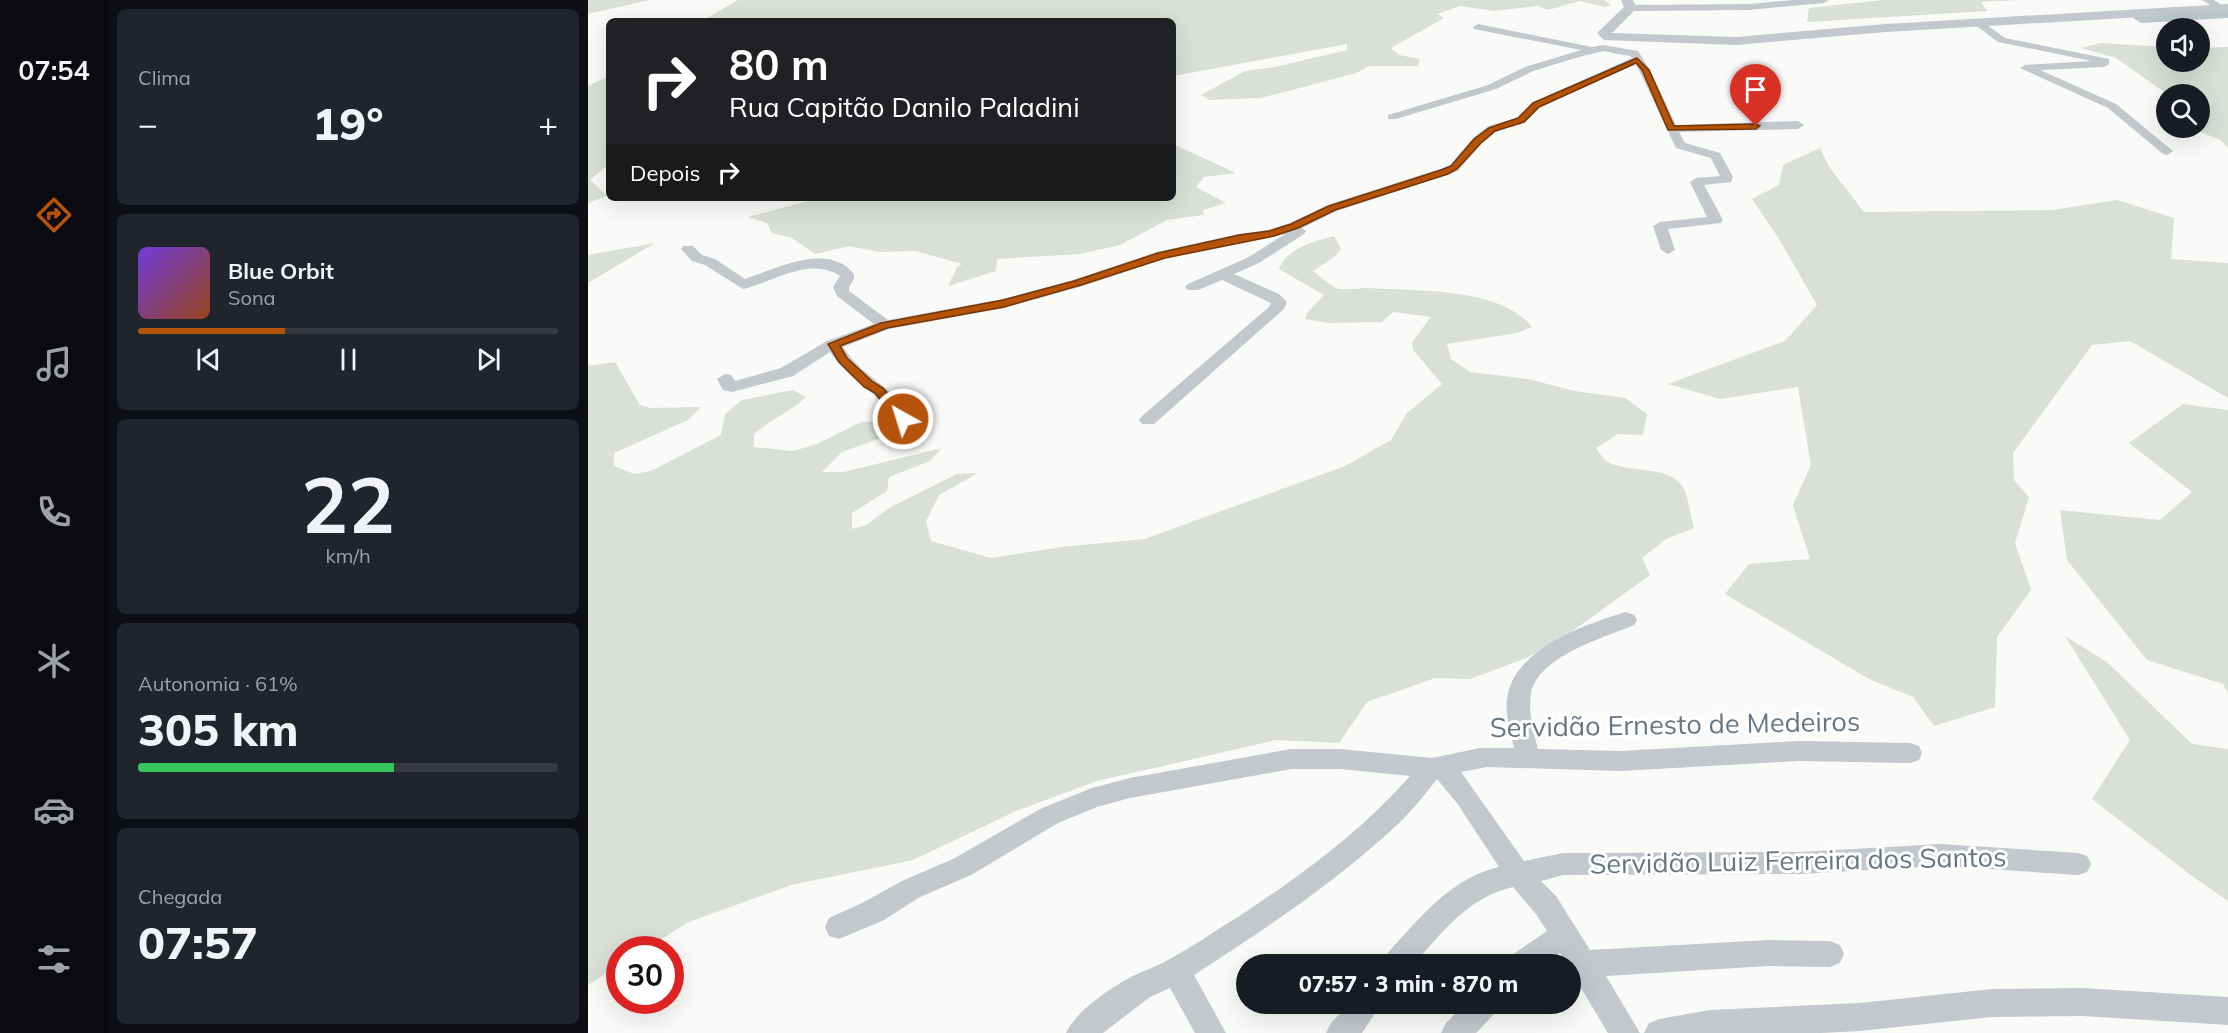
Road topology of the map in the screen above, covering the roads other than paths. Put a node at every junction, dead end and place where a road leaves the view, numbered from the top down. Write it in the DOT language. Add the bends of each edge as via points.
graph roads {
  1 [pos="1649,0"];
  2 [pos="1824,0"];
  3 [pos="2207,0"];
  4 [pos="1666,3"];
  5 [pos="1629,4"];
  6 [pos="2224,8"];
  7 [pos="1977,22"];
  8 [pos="1613,37"];
  9 [pos="1652,37"];
  10 [pos="1599,48"];
  11 [pos="1576,54"];
  12 [pos="1636,57"];
  13 [pos="1392,117"];
  14 [pos="1798,125"];
  15 [pos="1671,129"];
  16 [pos="2167,151"];
  17 [pos="1318,215"];
  18 [pos="688,249"];
  19 [pos="1668,250"];
  20 [pos="1223,276"];
  21 [pos="1193,287"];
  22 [pos="885,325"];
  23 [pos="833,344"];
  24 [pos="725,380"];
  25 [pos="1148,420"];
  26 [pos="913,429"];
  27 [pos="1626,620"];
  28 [pos="1910,753"];
  29 [pos="1528,759"];
  30 [pos="1438,768"];
  31 [pos="2078,864"];
  32 [pos="1518,874"];
  33 [pos="839,927"];
  34 [pos="1563,935"];
  35 [pos="1405,954"];
  36 [pos="1536,954"];
  37 [pos="1830,954"];
  38 [pos="1582,964"];
  39 [pos="1176,971"];
  40 [pos="2228,1011"];
  41 [pos="1359,1014"];
  42 [pos="1474,1014"];
  43 [pos="1081,1033"];
  44 [pos="1210,1033"];
  45 [pos="1341,1033"];
  46 [pos="1456,1033"];
  47 [pos="1625,1033"];
  48 [pos="1659,1033"];
  1 -- 4 [label="street"];
  2 -- 4 [label="street" via="1749,7"];
  3 -- 6 [label="street"];
  4 -- 5 [label="street"];
  5 -- 8 [label="street" via="1606,30 1606,35"];
  6 -- 7 [label="street"];
  7 -- 9 [label="street" via="1736,41"];
  7 -- 16 [label="street" via="2002,40 2105,61 2025,68 2112,106"];
  8 -- 9 [label="street"];
  8 -- 10 [label="street"];
  9 -- 12 [label="street"];
  10 -- 11 [label="street"];
  10 -- 11 [label="street" via="1479,30"];
  10 -- 12 [label="street"];
  11 -- 13 [label="street" via="1529,69 1492,87"];
  12 -- 15 [label="street"];
  12 -- 17 [label="street" via="1536,105 1521,120 1492,129 1454,168"];
  14 -- 15 [label="street"];
  15 -- 19 [label="street" via="1683,147 1716,156 1726,180 1696,182 1716,220 1660,226"];
  17 -- 20 [label="street" via="1281,244"];
  17 -- 22 [label="street" via="1270,234 1162,255 1004,303"];
  18 -- 22 [label="street" via="743,285 801,266 833,265 847,274 842,293"];
  20 -- 21 [label="street"];
  20 -- 25 [label="street" via="1274,297 1279,302 1276,309"];
  22 -- 23 [label="street"];
  23 -- 24 [label="street" via="787,372 732,387"];
  23 -- 26 [label="street" via="843,360 879,391"];
  27 -- 29 [label="street" via="1558,649 1530,669 1521,687 1518,711"];
  28 -- 29 [label="street, Servidão Ernesto de Medeiros" via="1799,751 1621,761"];
  29 -- 30 [label="street, Servidão Ernesto de Medeiros" via="1474,758"];
  30 -- 32 [label="street" via="1466,796"];
  30 -- 33 [label="street" via="1291,759 1092,798 1049,816 962,867"];
  30 -- 39 [label="street" via="1351,850 1285,900"];
  31 -- 32 [label="street, Servidão Luiz Ferreira dos Santos" via="1941,855 1799,862 1563,864"];
  32 -- 34 [label="street" via="1546,905"];
  32 -- 35 [label="street, Servidão Luiz Ferreira dos Santos" via="1489,881 1469,892 1439,916"];
  34 -- 36 [label="street"];
  34 -- 38 [label="street"];
  37 -- 38 [label="street" via="1768,953"];
  38 -- 47 [label="street"];
  39 -- 43 [label="street" via="1140,987"];
  39 -- 44 [label="street"];
  40 -- 48 [label="street" via="2082,1002 1992,1003 1860,1017 1710,1024"];
  41 -- 45 [label="street"];
  42 -- 46 [label="street"];
}
